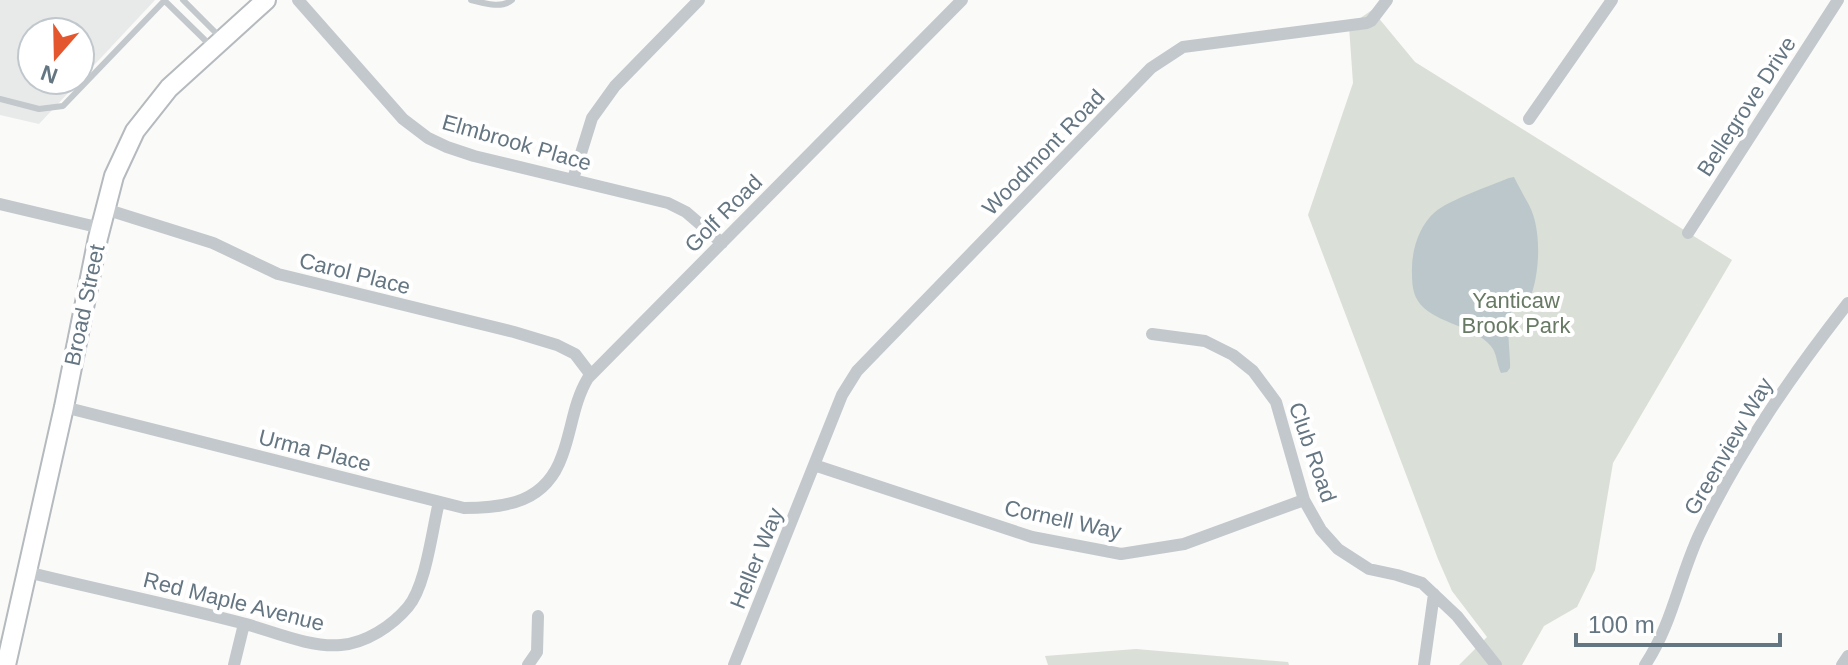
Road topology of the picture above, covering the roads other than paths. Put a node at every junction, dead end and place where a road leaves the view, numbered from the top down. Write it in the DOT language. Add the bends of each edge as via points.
graph roads {
  1 [pos="165,0"];
  2 [pos="183,0"];
  3 [pos="266,0"];
  4 [pos="298,0"];
  5 [pos="471,0"];
  6 [pos="512,0"];
  7 [pos="699,0"];
  8 [pos="962,0"];
  9 [pos="1387,0"];
  10 [pos="1612,0"];
  11 [pos="1838,0"];
  12 [pos="218,44"];
  13 [pos="0,99"];
  14 [pos="1529,119"];
  15 [pos="573,179"];
  16 [pos="0,204"];
  17 [pos="103,218"];
  18 [pos="1688,233"];
  19 [pos="722,243"];
  20 [pos="1848,303"];
  21 [pos="1152,334"];
  22 [pos="591,375"];
  23 [pos="64,407"];
  24 [pos="814,465"];
  25 [pos="551,477"];
  26 [pos="1304,500"];
  27 [pos="439,502"];
  28 [pos="27,572"];
  29 [pos="1434,594"];
  30 [pos="538,616"];
  31 [pos="244,624"];
  32 [pos="1848,656"];
  33 [pos="6,665"];
  34 [pos="234,665"];
  35 [pos="528,665"];
  36 [pos="734,665"];
  37 [pos="1424,665"];
  38 [pos="1496,665"];
  39 [pos="1645,665"];
  40 [pos="1842,665"];
  1 -- 12 [label="lane"];
  1 -- 13 [label="lane" via="63,106 39,109"];
  2 -- 12 [label="lane"];
  3 -- 12 [label="main road, Broad Street"];
  4 -- 15 [label="street, Elmbrook Place" via="403,119 428,138 474,156"];
  5 -- 6 [label="lane"];
  7 -- 15 [label="street" via="615,86 592,118"];
  8 -- 19 [label="street, Golf Road"];
  9 -- 24 [label="street, Woodmont Road" via="1367,23 1183,47 1151,68 857,371"];
  10 -- 14 [label="street"];
  11 -- 18 [label="street, Bellegrove Drive"];
  12 -- 17 [label="main road, Broad Street" via="169,88 135,131 114,176"];
  15 -- 19 [label="street, Elmbrook Place" via="668,203"];
  16 -- 17 [label="street, Carol Place"];
  17 -- 22 [label="street, Carol Place" via="213,243 278,274 557,345 575,354"];
  17 -- 23 [label="main road, Broad Street"];
  19 -- 22 [label="street, Golf Road"];
  20 -- 39 [label="street, Greenview Way" via="1738,460 1698,538 1663,633"];
  21 -- 26 [label="street, Club Road" via="1205,341 1253,371 1276,402"];
  22 -- 25 [label="street, Golf Road" via="580,391 562,458"];
  23 -- 27 [label="street, Urma Place"];
  23 -- 28 [label="main road, Broad Street"];
  24 -- 26 [label="street, Cornell Way" via="1032,537 1121,554 1184,544"];
  24 -- 36 [label="street, Heller Way"];
  25 -- 27 [label="street, Urma Place" via="517,503 464,508"];
  26 -- 29 [label="street, Club Road" via="1338,549 1369,569 1422,583"];
  27 -- 31 [label="street, Red Maple Avenue" via="421,581 411,604 395,621 355,643 338,646"];
  28 -- 31 [label="street, Red Maple Avenue"];
  28 -- 33 [label="main road, Broad Street"];
  29 -- 37 [label="street"];
  29 -- 38 [label="street, Club Road"];
  30 -- 35 [label="street" via="537,652"];
  31 -- 34 [label="street"];
  32 -- 40 [label="street"];
}
